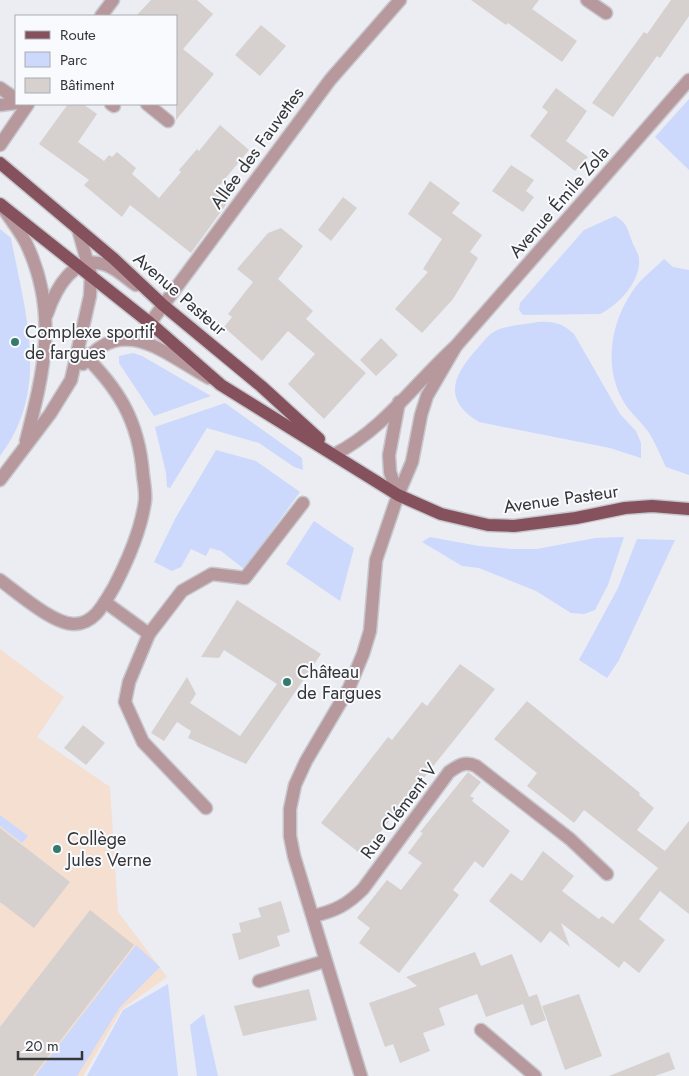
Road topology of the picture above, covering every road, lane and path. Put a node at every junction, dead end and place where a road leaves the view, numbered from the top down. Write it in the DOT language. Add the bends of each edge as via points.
graph roads {
  1 [pos="113,0"];
  2 [pos="400,0"];
  3 [pos="587,0"];
  4 [pos="606,13"];
  5 [pos="102,15"];
  6 [pos="689,80"];
  7 [pos="0,88"];
  8 [pos="15,98"];
  9 [pos="15,104"];
  10 [pos="0,105"];
  11 [pos="21,105"];
  12 [pos="148,105"];
  13 [pos="168,122"];
  14 [pos="0,145"];
  15 [pos="0,163"];
  16 [pos="0,204"];
  17 [pos="78,229"];
  18 [pos="87,269"];
  19 [pos="152,296"];
  20 [pos="163,305"];
  21 [pos="46,319"];
  22 [pos="150,323"];
  23 [pos="456,346"];
  24 [pos="83,354"];
  25 [pos="221,385"];
  26 [pos="399,402"];
  27 [pos="25,446"];
  28 [pos="335,454"];
  29 [pos="0,480"];
  30 [pos="398,495"];
  31 [pos="304,503"];
  32 [pos="689,509"];
  33 [pos="0,580"];
  34 [pos="105,602"];
  35 [pos="149,634"];
  36 [pos="206,808"];
  37 [pos="607,874"];
  38 [pos="313,916"];
  39 [pos="325,961"];
  40 [pos="259,980"];
  41 [pos="481,1030"];
  42 [pos="361,1076"];
  43 [pos="536,1076"];
  1 -- 5 [label="street"];
  2 -- 20 [label="street, Allée des Fauvettes" via="330,80"];
  3 -- 4 [label="street"];
  6 -- 23 [label="street, Avenue Émile Zola"];
  7 -- 8 [label="street"];
  9 -- 10 [label="street"];
  11 -- 14 [label="street"];
  12 -- 13 [label="street"];
  15 -- 17 [label="main road, Avenue Pasteur"];
  16 -- 18 [label="main road, Avenue Pasteur"];
  16 -- 21 [label="street" via="26,242 37,271"];
  17 -- 18 [label="street"];
  17 -- 19 [label="main road, Avenue Pasteur"];
  18 -- 19 [label="street" via="108,266"];
  18 -- 21 [label="street" via="69,274 61,281"];
  18 -- 22 [label="main road, Avenue Pasteur"];
  18 -- 24 [label="street" via="90,296"];
  19 -- 20 [label="main road, Avenue Pasteur"];
  20 -- 22 [label="street, Allée des Fauvettes"];
  20 -- 28 [label="main road, Avenue Pasteur" via="261,386"];
  21 -- 27 [label="street" via="43,373"];
  22 -- 25 [label="main road, Avenue Pasteur"];
  23 -- 26 [label="street, Avenue Émile Zola"];
  23 -- 30 [label="street, Avenue Émile Zola" via="427,396 412,462"];
  24 -- 25 [label="street" via="131,338 151,344"];
  24 -- 27 [label="street" via="50,414"];
  24 -- 34 [label="street" via="122,402 134,425 141,454 145,500 132,544"];
  25 -- 28 [label="main road, Avenue Pasteur"];
  26 -- 28 [label="street, Avenue Émile Zola" via="359,440"];
  26 -- 30 [label="street" via="389,455 390,472"];
  27 -- 29 [label="street"];
  28 -- 30 [label="main road, Avenue Pasteur"];
  30 -- 32 [label="main road, Avenue Pasteur" via="441,514 488,525 523,525 625,508"];
  30 -- 38 [label="street, Avenue Émile Zola" via="376,560 370,631 363,654 349,688 295,785 290,836"];
  31 -- 35 [label="street" via="245,578 212,574 182,591"];
  33 -- 34 [label="street" via="58,621 85,622"];
  34 -- 35 [label="street"];
  35 -- 36 [label="street" via="129,682 125,702 143,742"];
  37 -- 38 [label="street, Rue Clément V" via="570,839 476,766 459,764 363,889 341,908"];
  38 -- 39 [label="street, Avenue Émile Zola"];
  39 -- 40 [label="street"];
  39 -- 42 [label="street, Avenue Émile Zola"];
  41 -- 43 [label="street"];
}
